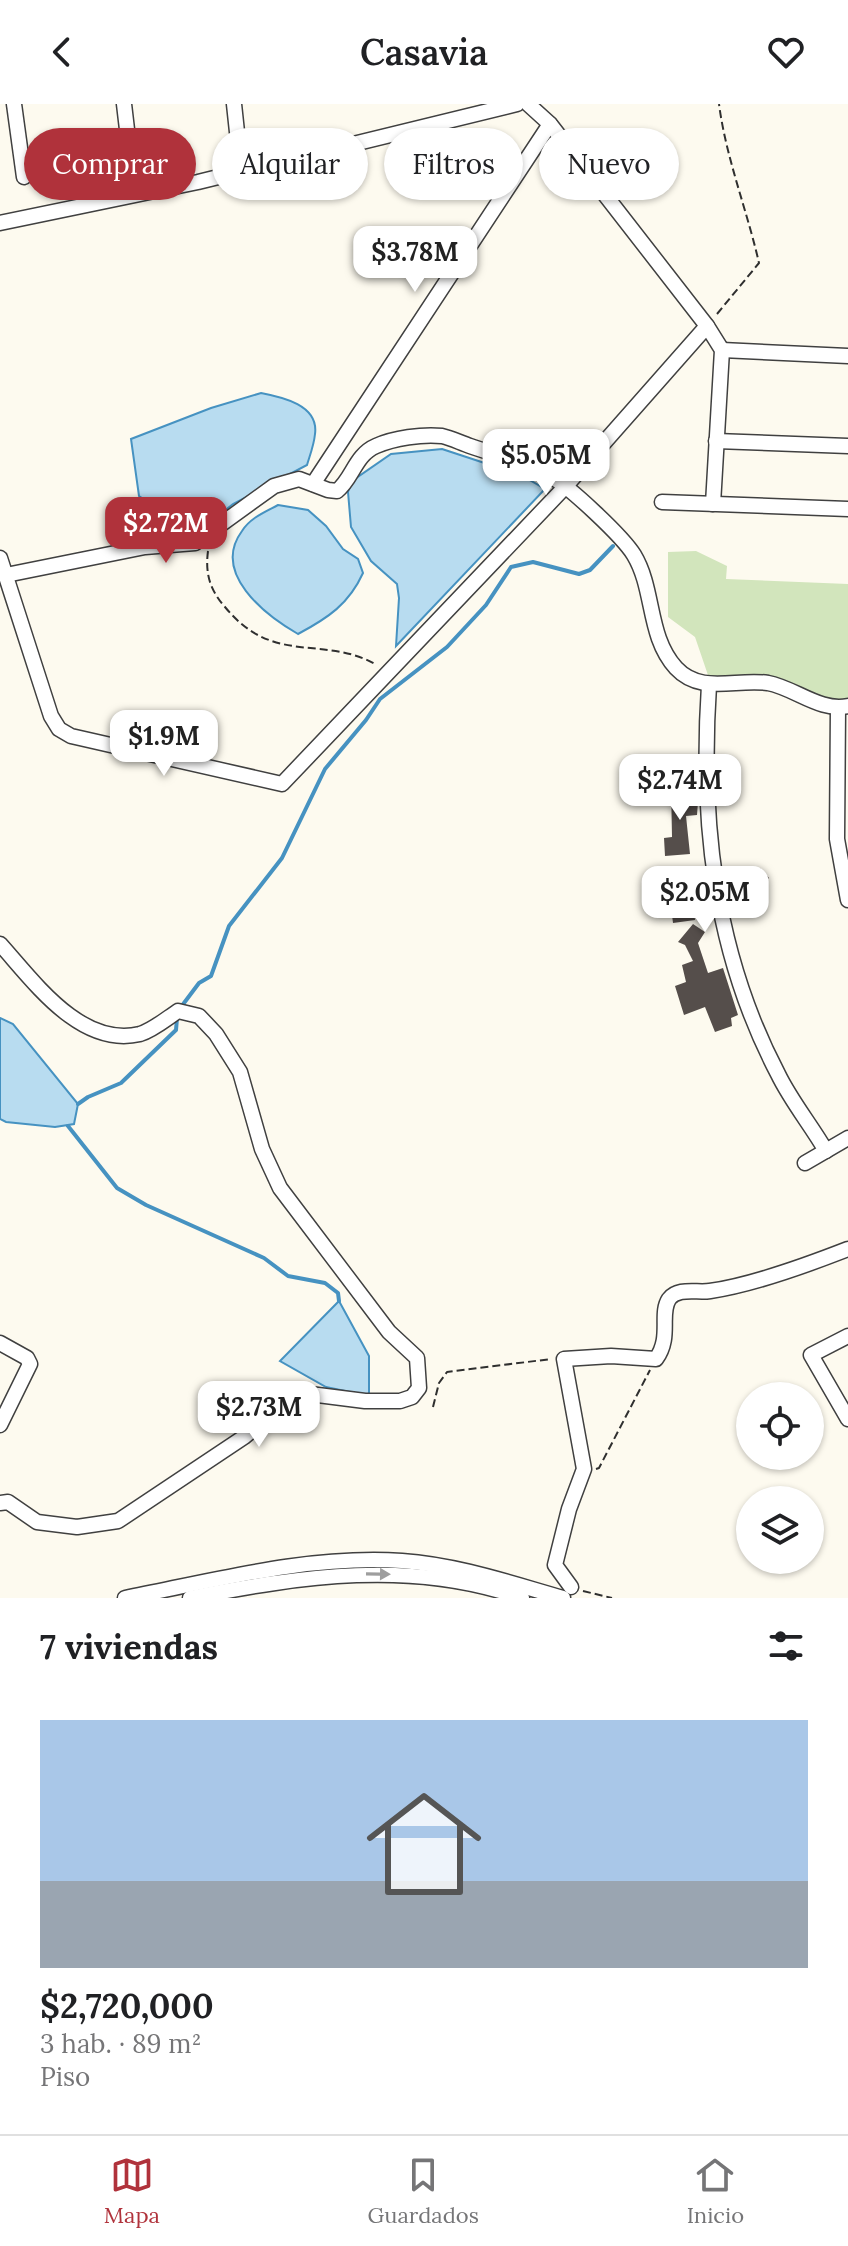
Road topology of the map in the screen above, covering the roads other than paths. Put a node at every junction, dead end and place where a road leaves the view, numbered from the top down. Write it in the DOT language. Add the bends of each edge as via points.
graph roads {
  1 [pos="124,104"];
  2 [pos="234,104"];
  3 [pos="517,104"];
  4 [pos="528,104"];
  5 [pos="9,106"];
  6 [pos="550,124"];
  7 [pos="127,128"];
  8 [pos="237,128"];
  9 [pos="24,177"];
  10 [pos="0,223"];
  11 [pos="707,326"];
  12 [pos="722,350"];
  13 [pos="848,356"];
  14 [pos="716,441"];
  15 [pos="848,446"];
  16 [pos="313,484"];
  17 [pos="564,488"];
  18 [pos="662,502"];
  19 [pos="713,504"];
  20 [pos="848,509"];
  21 [pos="0,558"];
  22 [pos="6,575"];
  23 [pos="709,685"];
  24 [pos="843,707"];
  25 [pos="848,900"];
  26 [pos="0,944"];
  27 [pos="848,1138"];
  28 [pos="826,1151"];
  29 [pos="805,1163"];
  30 [pos="848,1249"];
  31 [pos="848,1336"];
  32 [pos="0,1343"];
  33 [pos="848,1419"];
  34 [pos="0,1425"];
  35 [pos="0,1503"];
  36 [pos="567,1592"];
  37 [pos="125,1598"];
  38 [pos="190,1598"];
  39 [pos="522,1598"];
  1 -- 7 [label="street"];
  2 -- 8 [label="street"];
  3 -- 10 [label="street" via="198,182"];
  4 -- 6 [label="street"];
  5 -- 9 [label="street"];
  6 -- 11 [label="street"];
  6 -- 16 [label="street"];
  11 -- 12 [label="street"];
  11 -- 17 [label="street"];
  12 -- 13 [label="street"];
  12 -- 14 [label="street"];
  14 -- 15 [label="street"];
  14 -- 19 [label="street"];
  16 -- 17 [label="street" via="337,491 372,447 397,439 442,436 551,476"];
  16 -- 22 [label="street" via="299,479 274,486 195,543 145,547"];
  17 -- 22 [label="street" via="282,784 86,740 59,729"];
  17 -- 23 [label="street" via="634,556 659,643 675,667 689,679"];
  18 -- 19 [label="street"];
  19 -- 20 [label="street"];
  21 -- 22 [label="street"];
  23 -- 24 [label="street" via="772,684"];
  23 -- 28 [label="street" via="707,821 722,924 744,995 778,1075"];
  24 -- 25 [label="street" via="837,839"];
  26 -- 35 [label="street" via="50,999 87,1026 117,1037 144,1033 178,1011 199,1016 216,1034 240,1072 262,1149 280,1188 389,1332 417,1358 419,1388 400,1401 302,1393 118,1521 77,1527 37,1522 8,1502"];
  27 -- 28 [label="street"];
  28 -- 29 [label="street"];
  30 -- 36 [label="street" via="744,1283 678,1292 666,1306 663,1348 656,1359 564,1359 584,1469 555,1565"];
  31 -- 33 [label="street" via="811,1355"];
  32 -- 34 [label="street" via="30,1364"];
  36 -- 37 [label="street" via="439,1565 380,1560 282,1568"];
  38 -- 39 [label="street, one-way" via="331,1575 378,1574 437,1578"];
}
